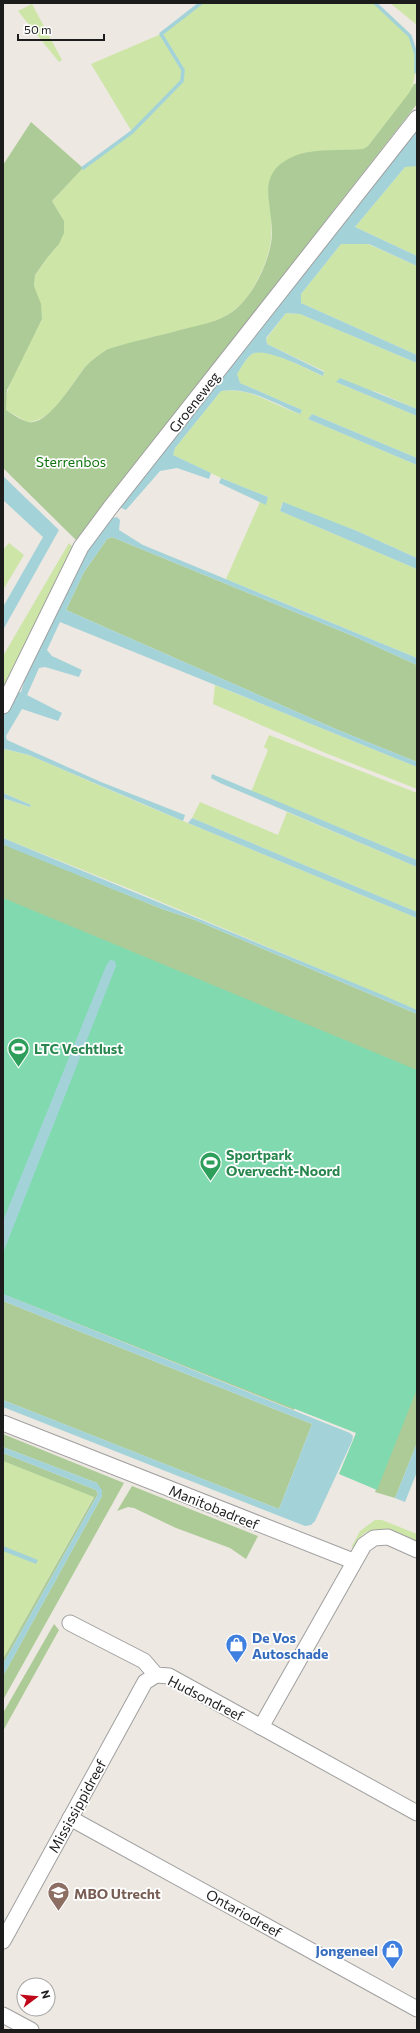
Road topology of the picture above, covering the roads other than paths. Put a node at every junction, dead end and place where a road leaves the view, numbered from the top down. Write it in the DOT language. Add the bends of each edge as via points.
graph roads {
  1 [pos="417,118"];
  2 [pos="3,706"];
  3 [pos="3,1423"];
  4 [pos="417,1550"];
  5 [pos="353,1561"];
  6 [pos="70,1622"];
  7 [pos="156,1675"];
  8 [pos="261,1727"];
  9 [pos="417,1813"];
  10 [pos="70,1818"];
  11 [pos="3,1942"];
  12 [pos="417,2009"];
  13 [pos="3,2015"];
  14 [pos="31,2030"];
  1 -- 2 [label="street, Groeneweg" via="81,547"];
  3 -- 5 [label="street, Manitobadreef"];
  4 -- 5 [label="street" via="388,1537 374,1538 364,1545"];
  5 -- 8 [label="street"];
  6 -- 7 [label="street, Hudsondreef" via="144,1661"];
  7 -- 8 [label="street, Hudsondreef" via="169,1676"];
  7 -- 10 [label="street, Mississippidreef" via="145,1682"];
  8 -- 9 [label="street, Hudsondreef"];
  10 -- 11 [label="street, Mississippidreef"];
  10 -- 12 [label="street, Ontariodreef"];
  13 -- 14 [label="street"];
}
